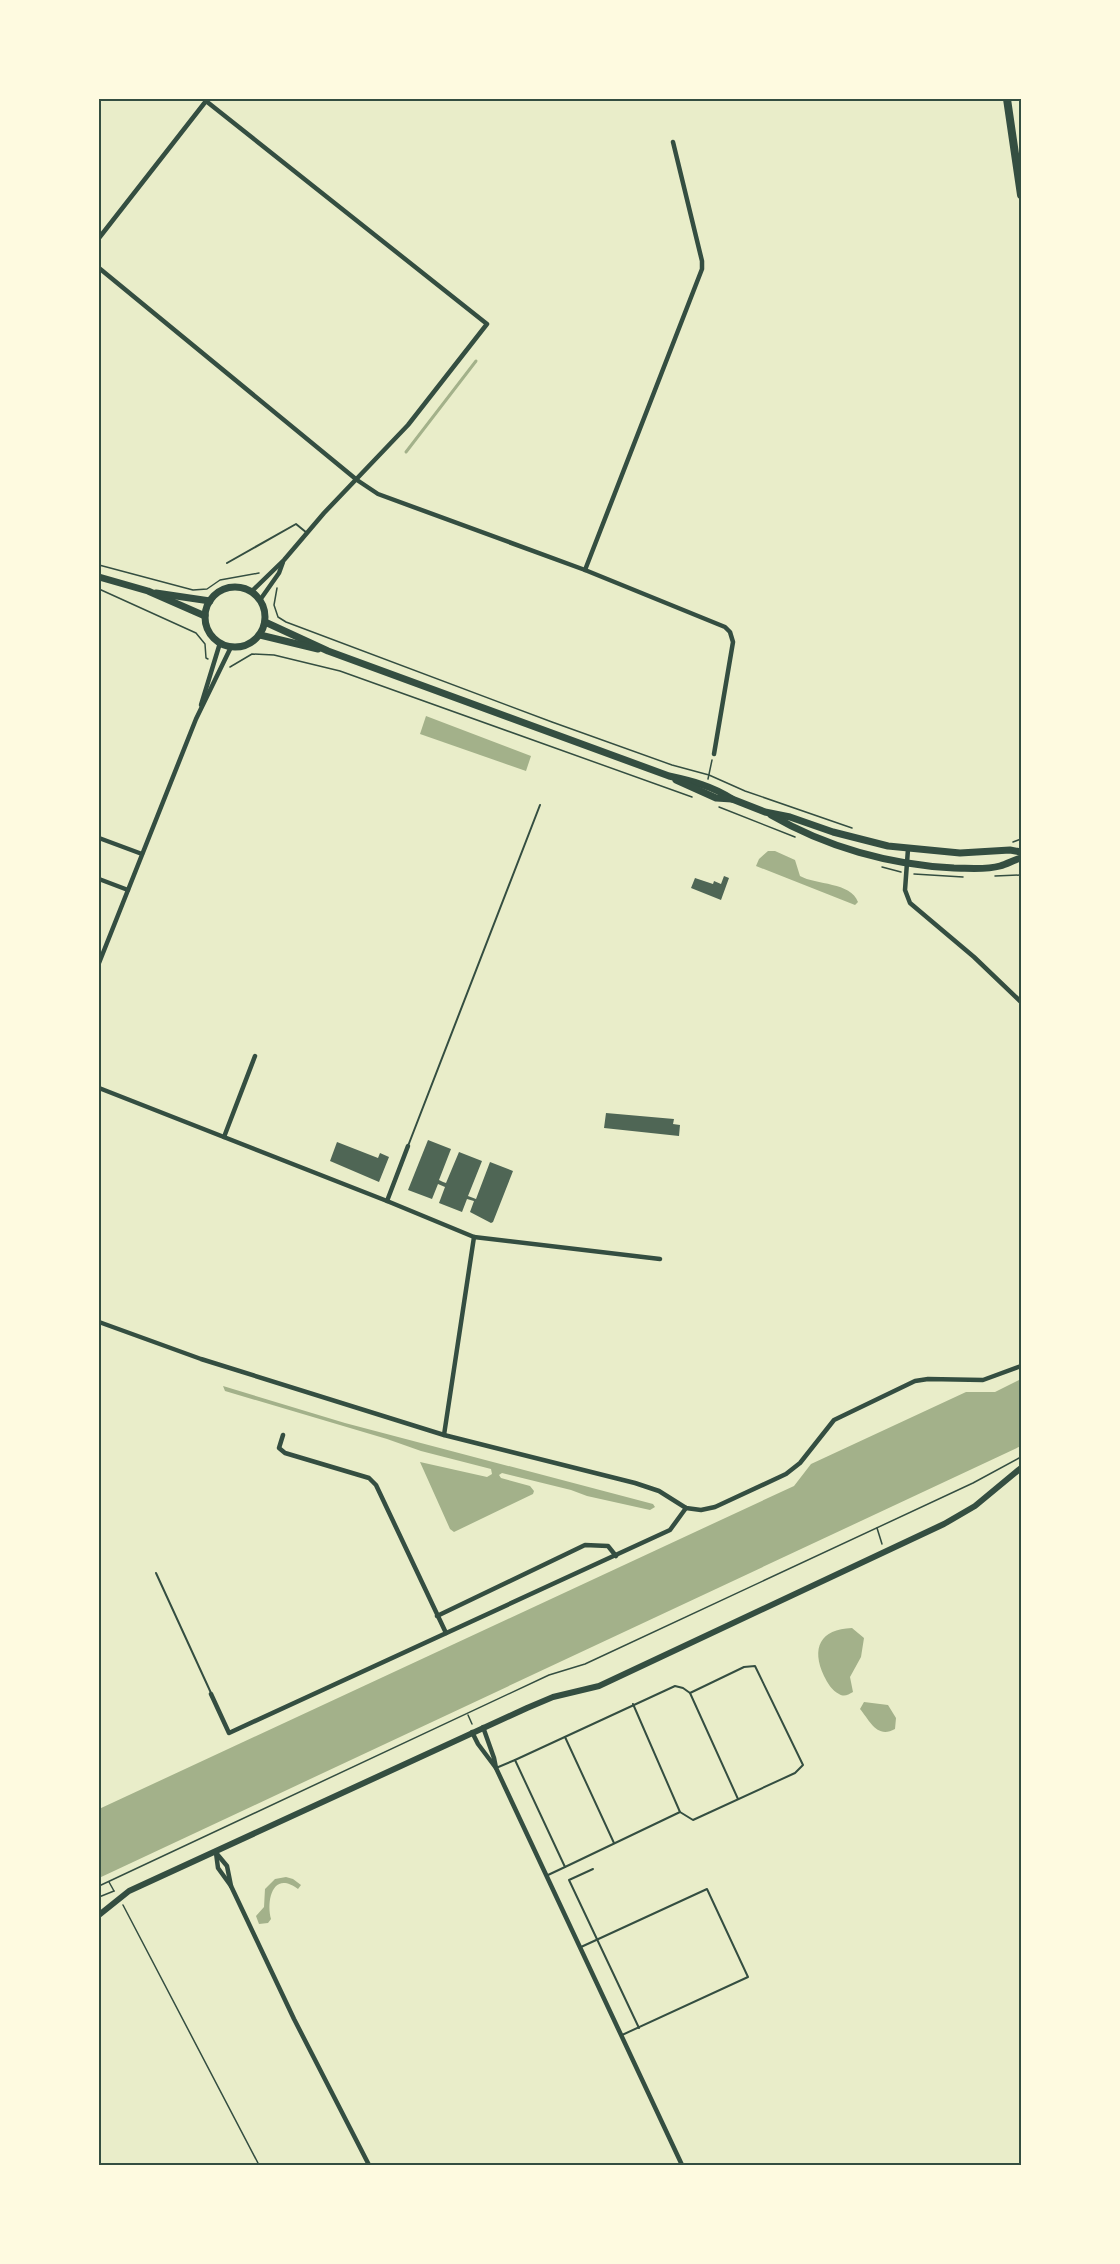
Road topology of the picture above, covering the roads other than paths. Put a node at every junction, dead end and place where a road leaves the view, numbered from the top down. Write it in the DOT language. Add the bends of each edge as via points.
graph roads {
  1 [pos="1007,99"];
  2 [pos="673,142"];
  3 [pos="1021,195"];
  4 [pos="99,238"];
  5 [pos="99,268"];
  6 [pos="357,480"];
  7 [pos="307,532"];
  8 [pos="284,560"];
  9 [pos="227,563"];
  10 [pos="585,570"];
  11 [pos="99,577"];
  12 [pos="148,591"];
  13 [pos="251,592"];
  14 [pos="260,600"];
  15 [pos="210,601"];
  16 [pos="205,616"];
  17 [pos="265,622"];
  18 [pos="260,635"];
  19 [pos="220,643"];
  20 [pos="231,647"];
  21 [pos="328,651"];
  22 [pos="196,719"];
  23 [pos="714,754"];
  24 [pos="540,805"];
  25 [pos="765,812"];
  26 [pos="99,838"];
  27 [pos="908,849"];
  28 [pos="1021,852"];
  29 [pos="142,854"];
  30 [pos="1021,858"];
  31 [pos="908,864"];
  32 [pos="99,879"];
  33 [pos="128,890"];
  34 [pos="99,963"];
  35 [pos="1021,1002"];
  36 [pos="255,1056"];
  37 [pos="99,1088"];
  38 [pos="224,1137"];
  39 [pos="408,1146"];
  40 [pos="387,1201"];
  41 [pos="474,1237"];
  42 [pos="660,1259"];
  43 [pos="99,1322"];
  44 [pos="1021,1366"];
  45 [pos="283,1435"];
  46 [pos="444,1435"];
  47 [pos="1021,1468"];
  48 [pos="686,1508"];
  49 [pos="616,1556"];
  50 [pos="156,1573"];
  51 [pos="437,1616"];
  52 [pos="446,1633"];
  53 [pos="690,1693"];
  54 [pos="211,1694"];
  55 [pos="633,1704"];
  56 [pos="483,1727"];
  57 [pos="474,1731"];
  58 [pos="565,1737"];
  59 [pos="515,1760"];
  60 [pos="496,1768"];
  61 [pos="738,1799"];
  62 [pos="680,1812"];
  63 [pos="615,1844"];
  64 [pos="216,1852"];
  65 [pos="565,1867"];
  66 [pos="593,1869"];
  67 [pos="547,1875"];
  68 [pos="231,1886"];
  69 [pos="99,1915"];
  70 [pos="597,1940"];
  71 [pos="581,1947"];
  72 [pos="639,2028"];
  73 [pos="622,2035"];
  74 [pos="369,2165"];
  75 [pos="682,2165"];
  1 -- 3 [label="highway"];
  2 -- 10 [label="street" via="702,269"];
  4 -- 6 [label="street" via="206,101 487,324 408,425"];
  5 -- 6 [label="street"];
  6 -- 7 [label="street"];
  6 -- 10 [label="street" via="378,494"];
  7 -- 8 [label="street"];
  7 -- 9 [label="lane" via="296,524"];
  8 -- 13 [label="street"];
  8 -- 14 [label="street"];
  10 -- 23 [label="street" via="730,632 733,642"];
  11 -- 12 [label="main road"];
  12 -- 15 [label="main road"];
  12 -- 16 [label="main road"];
  13 -- 14 [label="main road"];
  13 -- 15 [label="main road" via="228,588"];
  14 -- 17 [label="main road"];
  15 -- 16 [label="main road"];
  16 -- 19 [label="main road" via="209,632"];
  17 -- 18 [label="main road"];
  17 -- 21 [label="main road"];
  18 -- 20 [label="main road" via="247,645"];
  18 -- 21 [label="main road"];
  19 -- 20 [label="main road"];
  19 -- 22 [label="street"];
  20 -- 22 [label="street"];
  21 -- 25 [label="main road" via="669,776 716,798"];
  22 -- 29 [label="street"];
  24 -- 39 [label="lane"];
  25 -- 27 [label="main road"];
  25 -- 31 [label="main road" via="861,854"];
  26 -- 29 [label="street"];
  27 -- 28 [label="main road"];
  27 -- 31 [label="street"];
  29 -- 33 [label="street"];
  30 -- 31 [label="main road" via="999,866 970,868"];
  31 -- 35 [label="street" via="905,890 910,903"];
  32 -- 33 [label="street"];
  33 -- 34 [label="street"];
  36 -- 38 [label="street"];
  37 -- 38 [label="street"];
  38 -- 40 [label="street"];
  39 -- 40 [label="street"];
  40 -- 41 [label="street"];
  41 -- 42 [label="street"];
  41 -- 46 [label="street"];
  43 -- 46 [label="street" via="201,1359"];
  44 -- 48 [label="street" via="983,1380 915,1381 834,1420 800,1463 786,1474 709,1509"];
  45 -- 51 [label="street" via="279,1448 285,1453 369,1478 376,1485"];
  46 -- 48 [label="street" via="635,1483 659,1491"];
  47 -- 56 [label="street" via="975,1506 944,1524 599,1686 553,1697"];
  48 -- 49 [label="street" via="670,1530"];
  49 -- 51 [label="street" via="608,1546 585,1545"];
  49 -- 52 [label="street"];
  50 -- 54 [label="lane"];
  51 -- 52 [label="street"];
  52 -- 54 [label="street" via="229,1733"];
  53 -- 55 [label="lane" via="675,1686"];
  53 -- 61 [label="lane"];
  53 -- 61 [label="lane" via="744,1667 755,1666 803,1765 795,1773"];
  55 -- 58 [label="lane"];
  55 -- 62 [label="lane"];
  56 -- 57 [label="street"];
  56 -- 60 [label="street"];
  57 -- 60 [label="street" via="478,1744"];
  57 -- 64 [label="street"];
  58 -- 59 [label="lane"];
  58 -- 63 [label="lane"];
  59 -- 60 [label="lane"];
  59 -- 65 [label="lane"];
  60 -- 67 [label="street"];
  61 -- 62 [label="lane" via="693,1820"];
  62 -- 63 [label="lane"];
  63 -- 65 [label="lane"];
  64 -- 68 [label="street" via="227,1866"];
  64 -- 68 [label="street" via="218,1868"];
  64 -- 69 [label="street" via="129,1891"];
  65 -- 67 [label="lane"];
  66 -- 70 [label="lane" via="569,1880"];
  67 -- 71 [label="street"];
  68 -- 74 [label="street"];
  70 -- 71 [label="lane"];
  70 -- 72 [label="lane"];
  70 -- 72 [label="lane" via="707,1889 748,1977"];
  71 -- 73 [label="street"];
  72 -- 73 [label="lane"];
  73 -- 75 [label="street"];
}
